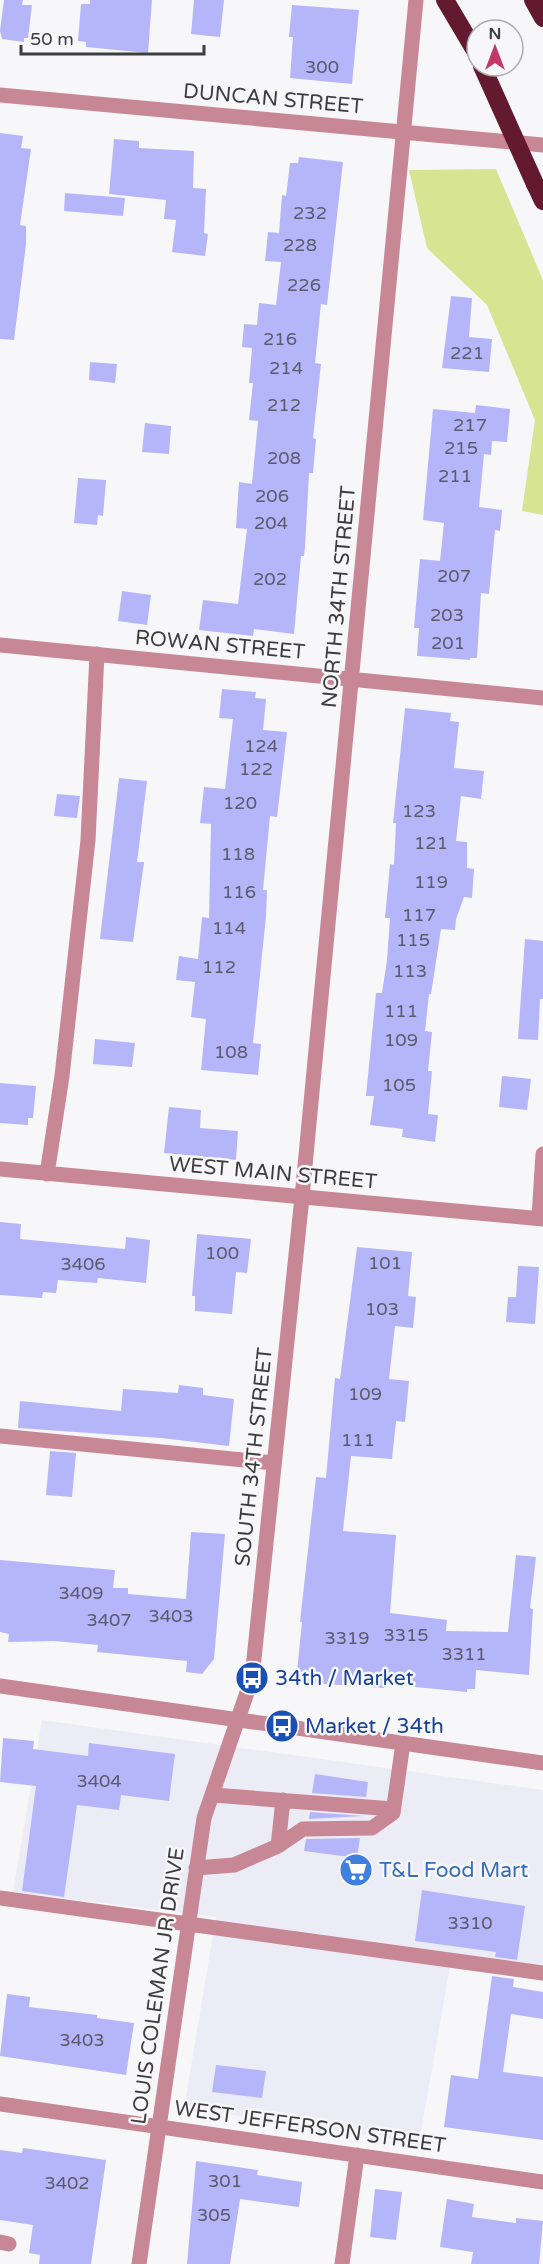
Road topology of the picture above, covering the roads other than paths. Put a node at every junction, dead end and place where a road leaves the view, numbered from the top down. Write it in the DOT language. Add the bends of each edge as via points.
graph roads {
  1 [pos="416,0"];
  2 [pos="445,0"];
  3 [pos="533,0"];
  4 [pos="543,18"];
  5 [pos="465,34"];
  6 [pos="487,78"];
  7 [pos="0,95"];
  8 [pos="404,132"];
  9 [pos="543,145"];
  10 [pos="543,201"];
  11 [pos="0,645"];
  12 [pos="97,654"];
  13 [pos="353,678"];
  14 [pos="543,698"];
  15 [pos="543,1154"];
  16 [pos="0,1169"];
  17 [pos="47,1174"];
  18 [pos="302,1197"];
  19 [pos="541,1218"];
  20 [pos="0,1436"];
  21 [pos="274,1462"];
  22 [pos="0,1686"];
  23 [pos="239,1720"];
  24 [pos="403,1743"];
  25 [pos="543,1763"];
  26 [pos="213,1795"];
  27 [pos="283,1800"];
  28 [pos="393,1809"];
  29 [pos="278,1846"];
  30 [pos="196,1868"];
  31 [pos="0,1898"];
  32 [pos="188,1923"];
  33 [pos="543,1973"];
  34 [pos="0,2104"];
  35 [pos="159,2126"];
  36 [pos="357,2155"];
  37 [pos="543,2182"];
  38 [pos="139,2264"];
  39 [pos="342,2264"];
  1 -- 8 [label="street, NORTH 34TH STREET"];
  2 -- 5 [label="highway"];
  3 -- 4 [label="highway"];
  6 -- 10 [label="highway, bridge"];
  7 -- 8 [label="street, DUNCAN STREET"];
  8 -- 9 [label="street, DUNCAN STREET"];
  8 -- 13 [label="street, NORTH 34TH STREET"];
  11 -- 12 [label="street, ROWAN STREET"];
  12 -- 13 [label="street, ROWAN STREET"];
  12 -- 17 [label="street" via="88,840"];
  13 -- 14 [label="street, ROWAN STREET"];
  13 -- 18 [label="street, NORTH 34TH STREET"];
  15 -- 19 [label="street"];
  16 -- 17 [label="street, WEST MAIN STREET"];
  17 -- 18 [label="street, WEST MAIN STREET"];
  18 -- 19 [label="street, WEST MAIN STREET"];
  18 -- 21 [label="street, SOUTH 34TH STREET"];
  20 -- 21 [label="street"];
  21 -- 23 [label="street, SOUTH 34TH STREET" via="252,1678"];
  22 -- 23 [label="street"];
  23 -- 24 [label="street"];
  23 -- 26 [label="street, LOUIS COLEMAN JR DRIVE"];
  24 -- 25 [label="street"];
  24 -- 28 [label="street"];
  26 -- 27 [label="street"];
  26 -- 30 [label="street, LOUIS COLEMAN JR DRIVE" via="204,1818"];
  27 -- 28 [label="street"];
  27 -- 29 [label="street"];
  28 -- 29 [label="street" via="372,1828 303,1829"];
  29 -- 30 [label="street" via="234,1865"];
  30 -- 32 [label="street, LOUIS COLEMAN JR DRIVE"];
  31 -- 32 [label="street"];
  32 -- 33 [label="street"];
  32 -- 35 [label="street, LOUIS COLEMAN JR DRIVE"];
  34 -- 35 [label="street, WEST JEFFERSON STREET"];
  35 -- 36 [label="street, WEST JEFFERSON STREET"];
  35 -- 38 [label="street, LOUIS COLEMAN JR DRIVE"];
  36 -- 37 [label="street, WEST JEFFERSON STREET"];
  36 -- 39 [label="street"];
}
